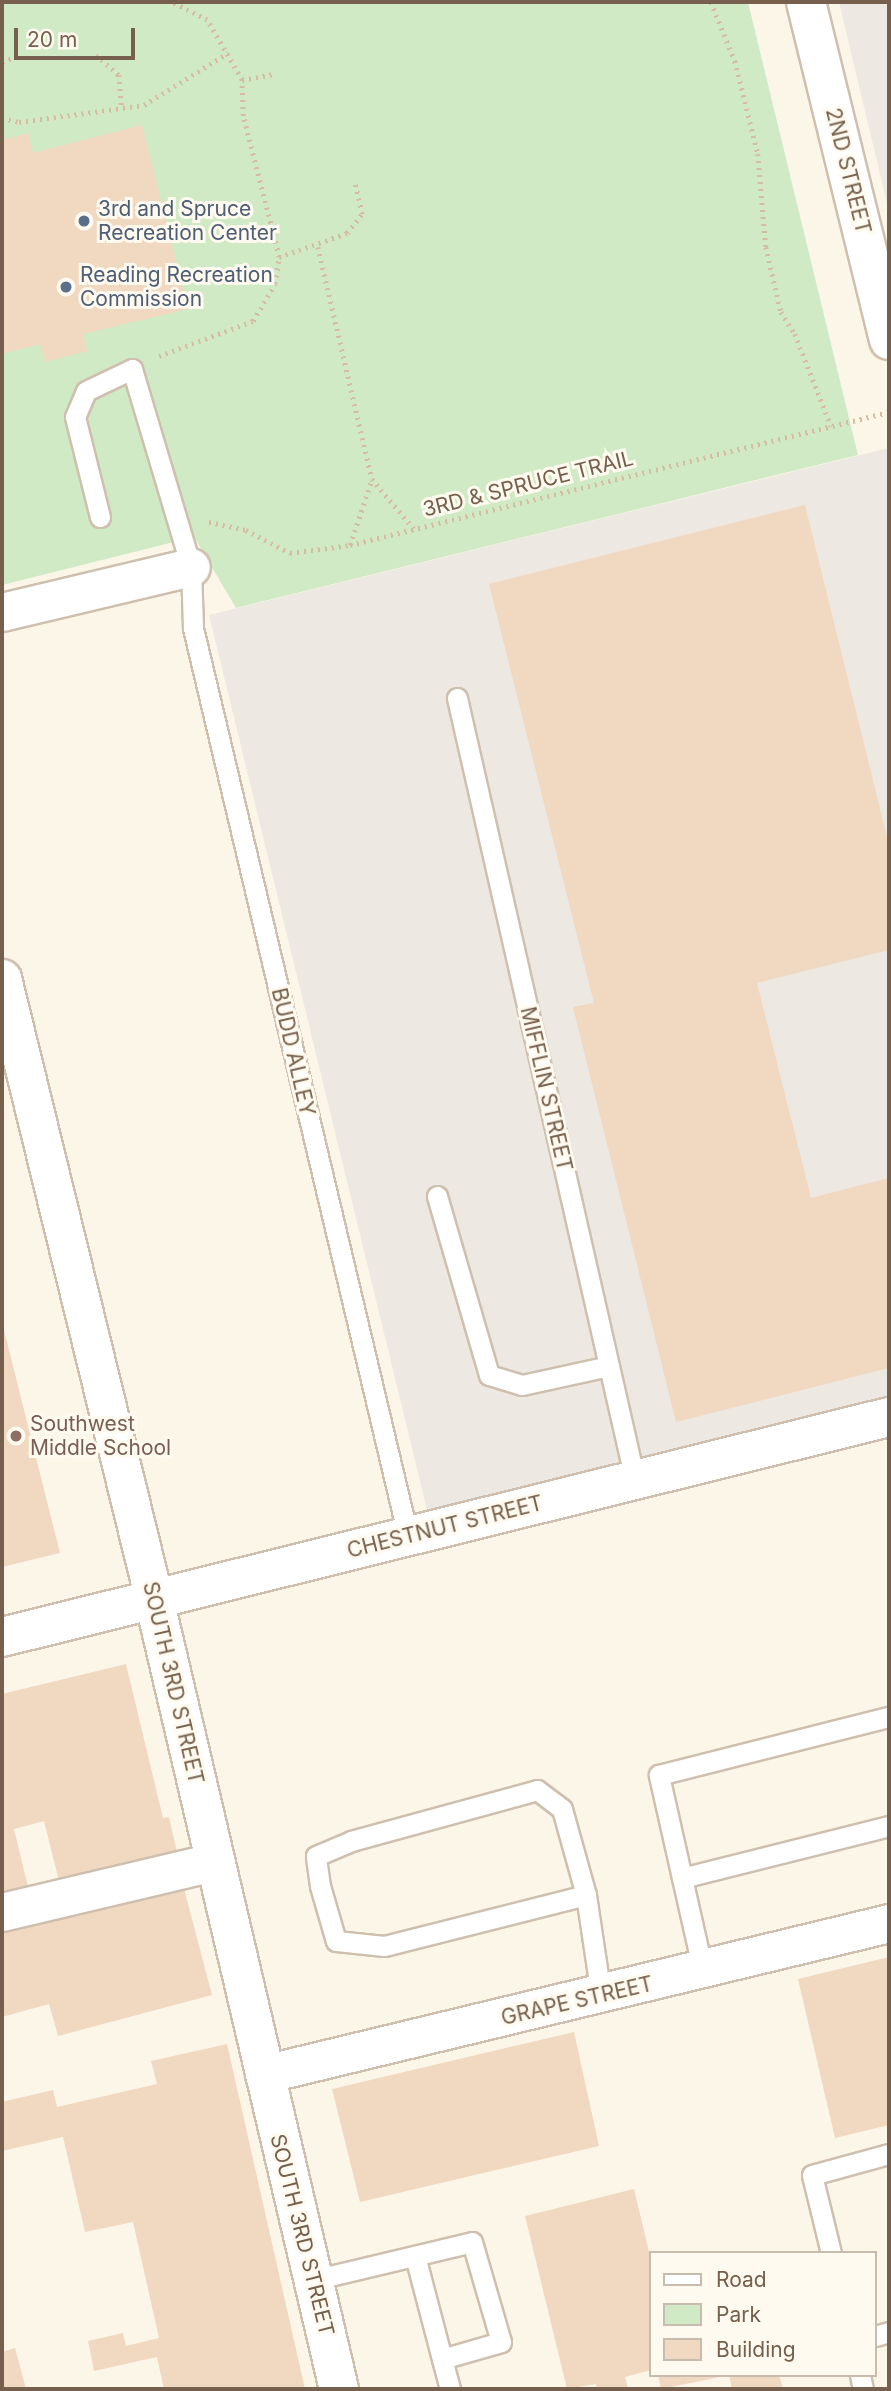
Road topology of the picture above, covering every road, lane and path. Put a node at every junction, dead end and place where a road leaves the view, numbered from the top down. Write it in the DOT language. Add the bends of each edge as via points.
graph roads {
  1 [pos="172,2"];
  2 [pos="711,2"];
  3 [pos="806,2"];
  4 [pos="228,53"];
  5 [pos="96,55"];
  6 [pos="15,57"];
  7 [pos="2,62"];
  8 [pos="274,74"];
  9 [pos="242,80"];
  10 [pos="122,107"];
  11 [pos="2,118"];
  12 [pos="355,184"];
  13 [pos="318,247"];
  14 [pos="279,257"];
  15 [pos="889,340"];
  16 [pos="132,369"];
  17 [pos="889,412"];
  18 [pos="831,426"];
  19 [pos="372,479"];
  20 [pos="177,516"];
  21 [pos="100,517"];
  22 [pos="414,529"];
  23 [pos="349,545"];
  24 [pos="191,566"];
  25 [pos="2,612"];
  26 [pos="457,698"];
  27 [pos="2,978"];
  28 [pos="437,1196"];
  29 [pos="609,1366"];
  30 [pos="889,1417"];
  31 [pos="635,1480"];
  32 [pos="408,1536"];
  33 [pos="154,1599"];
  34 [pos="2,1637"];
  35 [pos="889,1717"];
  36 [pos="889,1826"];
  37 [pos="213,1862"];
  38 [pos="682,1878"];
  39 [pos="586,1895"];
  40 [pos="2,1912"];
  41 [pos="889,1923"];
  42 [pos="703,1971"];
  43 [pos="601,1995"];
  44 [pos="264,2074"];
  45 [pos="889,2154"];
  46 [pos="831,2251"];
  47 [pos="415,2256"];
  48 [pos="313,2280"];
  49 [pos="442,2359"];
  50 [pos="339,2389"];
  51 [pos="450,2389"];
  1 -- 4 [label="path" via="206,20"];
  2 -- 18 [label="path" via="735,61 758,154 766,247 781,312 795,334"];
  3 -- 15 [label="street, 2ND STREET"];
  4 -- 9 [label="path"];
  4 -- 10 [label="path" via="144,105"];
  5 -- 10 [label="path" via="119,75"];
  6 -- 7 [label="path"];
  8 -- 9 [label="path"];
  9 -- 14 [label="path" via="243,116"];
  10 -- 11 [label="path" via="19,122"];
  12 -- 13 [label="path" via="362,214 347,233"];
  13 -- 14 [label="path"];
  13 -- 19 [label="path"];
  14 -- 16 [label="path" via="275,284 253,321 189,342"];
  16 -- 20 [label="lane, BUDD ALLEY"];
  16 -- 21 [label="lane" via="86,391 75,417"];
  17 -- 18 [label="path, 3RD & SPRUCE TRAIL"];
  18 -- 22 [label="path, 3RD & SPRUCE TRAIL"];
  19 -- 22 [label="path"];
  19 -- 23 [label="path"];
  20 -- 23 [label="path, 3RD & SPRUCE TRAIL" via="246,530 290,553"];
  20 -- 24 [label="lane, BUDD ALLEY"];
  22 -- 23 [label="path, 3RD & SPRUCE TRAIL"];
  24 -- 25 [label="street"];
  24 -- 32 [label="lane, BUDD ALLEY" via="193,628"];
  26 -- 29 [label="lane, MIFFLIN STREET"];
  27 -- 33 [label="street, SOUTH 3RD STREET"];
  28 -- 29 [label="lane" via="489,1375 522,1385"];
  29 -- 31 [label="lane, MIFFLIN STREET"];
  30 -- 31 [label="street, CHESTNUT STREET"];
  31 -- 32 [label="street, CHESTNUT STREET"];
  32 -- 33 [label="street, CHESTNUT STREET"];
  33 -- 34 [label="street, CHESTNUT STREET"];
  33 -- 37 [label="street, SOUTH 3RD STREET"];
  35 -- 38 [label="lane" via="659,1775"];
  36 -- 38 [label="lane"];
  37 -- 40 [label="street"];
  37 -- 44 [label="street, SOUTH 3RD STREET"];
  38 -- 42 [label="lane"];
  39 -- 39 [label="lane" via="562,1809 537,1790 351,1841 317,1856 320,1886 336,1941 384,1946"];
  39 -- 43 [label="lane"];
  41 -- 42 [label="street, GRAPE STREET"];
  42 -- 43 [label="street, GRAPE STREET"];
  43 -- 44 [label="street, GRAPE STREET"];
  44 -- 48 [label="street, SOUTH 3RD STREET"];
  45 -- 46 [label="lane" via="812,2175"];
  47 -- 48 [label="lane"];
  47 -- 49 [label="lane"];
  47 -- 49 [label="lane" via="472,2242 501,2342"];
  48 -- 50 [label="street, SOUTH 3RD STREET"];
  49 -- 51 [label="lane"];
}
